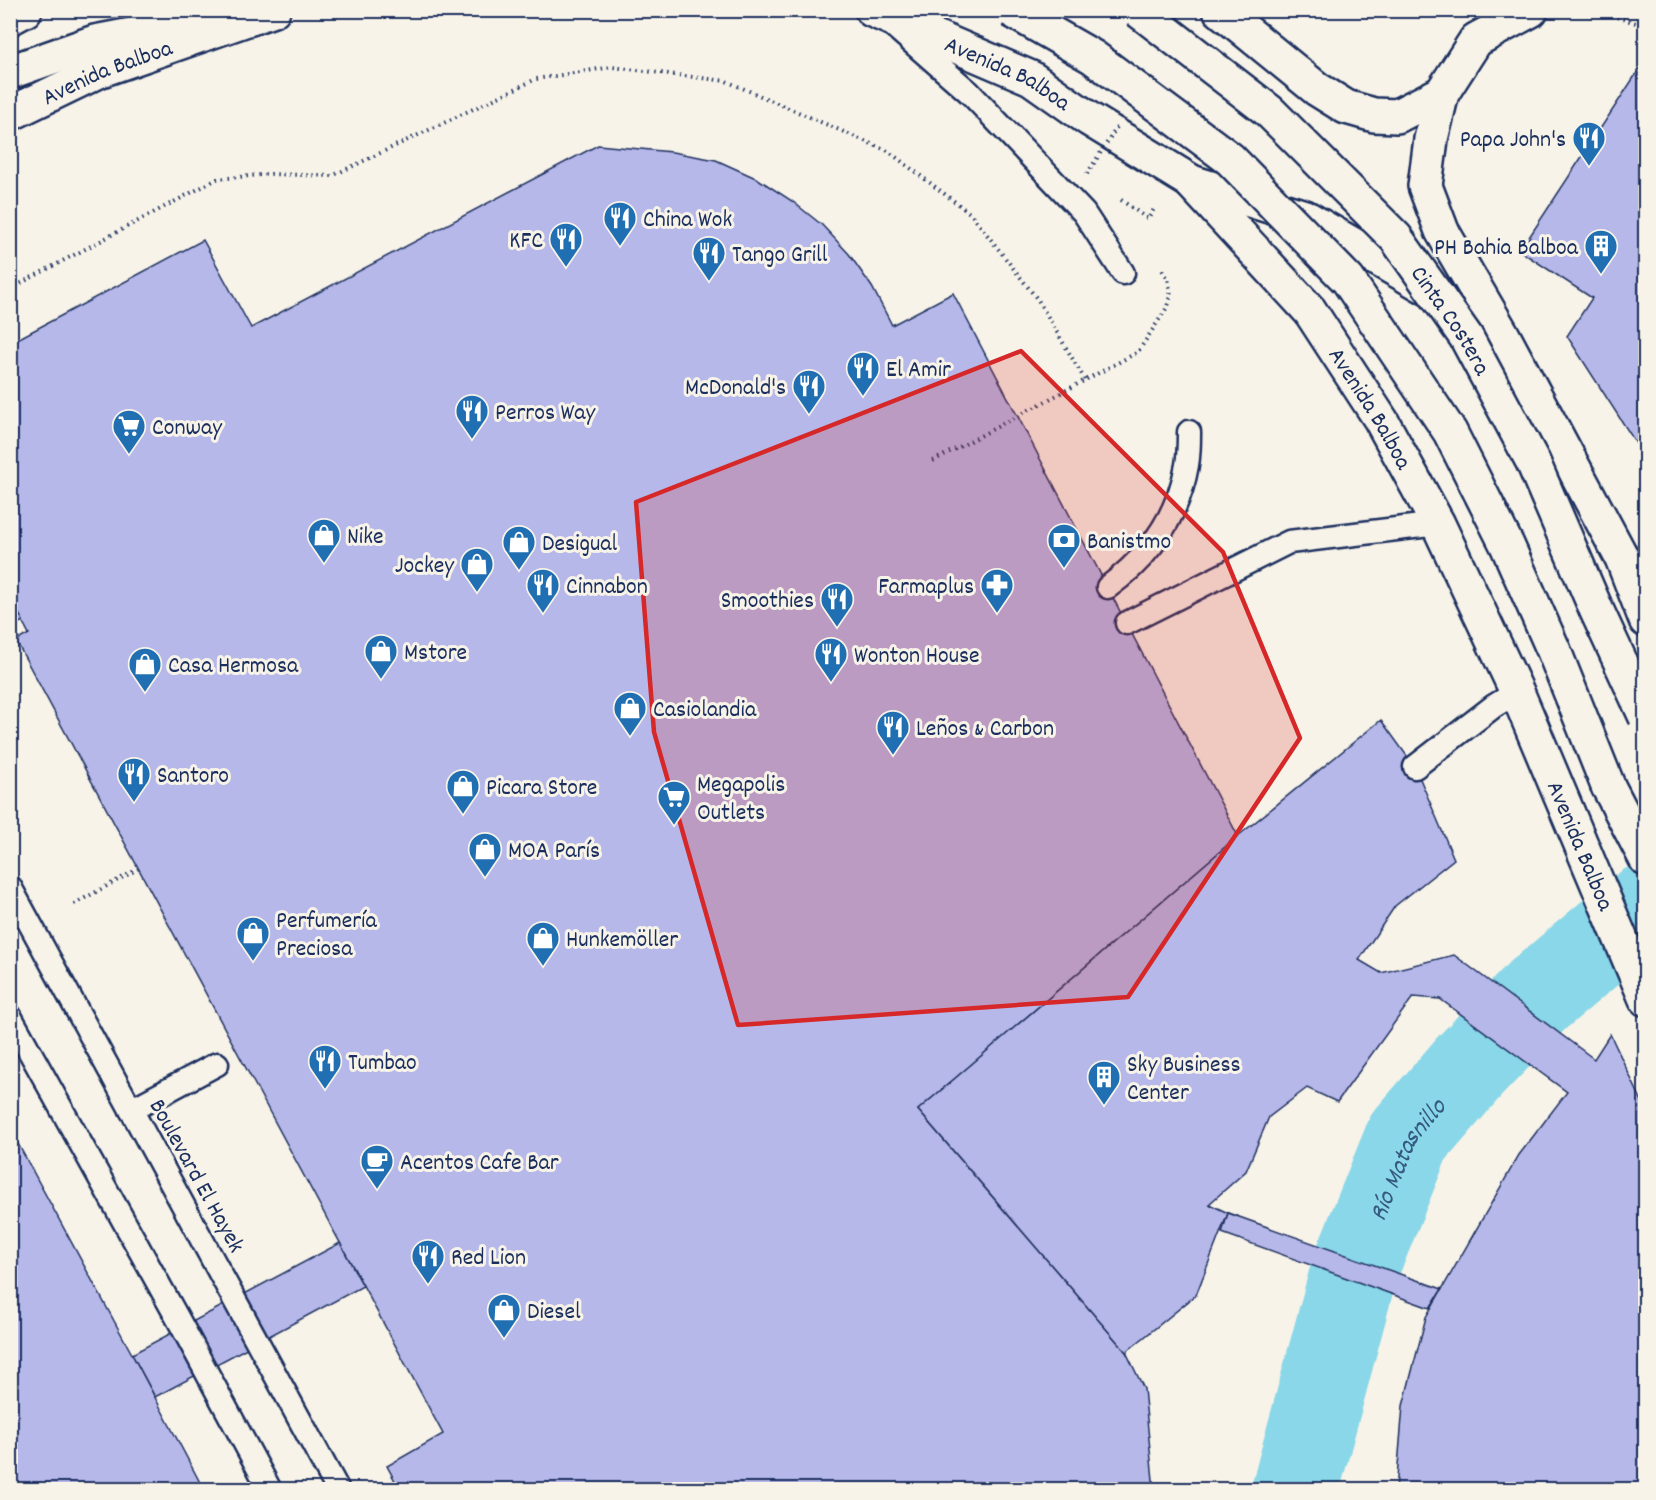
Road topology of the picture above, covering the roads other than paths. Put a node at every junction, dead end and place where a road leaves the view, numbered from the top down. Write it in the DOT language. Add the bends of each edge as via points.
graph roads {
  1 [pos="25,10"];
  2 [pos="1011,10"];
  3 [pos="1138,10"];
  4 [pos="1220,10"];
  5 [pos="1531,10"];
  6 [pos="876,12"];
  7 [pos="262,14"];
  8 [pos="10,18"];
  9 [pos="10,72"];
  10 [pos="1442,93"];
  11 [pos="10,114"];
  12 [pos="1190,182"];
  13 [pos="1123,273"];
  14 [pos="1501,332"];
  15 [pos="1189,432"];
  16 [pos="1438,524"];
  17 [pos="1108,587"];
  18 [pos="1646,620"];
  19 [pos="1127,623"];
  20 [pos="1517,692"];
  21 [pos="1646,717"];
  22 [pos="1415,767"];
  23 [pos="1646,859"];
  24 [pos="10,886"];
  25 [pos="1644,995"];
  26 [pos="10,1016"];
  27 [pos="217,1064"];
  28 [pos="131,1110"];
  29 [pos="270,1490"];
  30 [pos="338,1490"];
  1 -- 8 [label="main road"];
  2 -- 23 [label="main road, Avenida Balboa, bridge" via="1093,57 1230,159 1348,280 1450,432 1554,651 1608,786"];
  3 -- 21 [label="main road, Cinta Costera, bridge" via="1269,111 1395,238 1408,256 1466,337 1533,462"];
  4 -- 10 [label="main road" via="1317,89 1346,107 1374,115 1397,116"];
  5 -- 10 [label="main road" via="1476,40"];
  6 -- 12 [label="main road, Avenida Balboa" via="1031,78"];
  6 -- 13 [label="lane" via="970,93 1083,213"];
  7 -- 9 [label="main road" via="94,42"];
  7 -- 11 [label="main road, Avenida Balboa" via="101,70"];
  10 -- 14 [label="main road" via="1425,186 1442,231"];
  12 -- 14 [label="main road" via="1305,217"];
  12 -- 16 [label="main road, Avenida Balboa" via="1310,311 1381,420"];
  14 -- 18 [label="main road" via="1622,558"];
  15 -- 17 [label="lane" via="1187,464 1170,517 1144,556"];
  16 -- 19 [label="lane" via="1289,542"];
  16 -- 20 [label="main road, Avenida Balboa"];
  20 -- 22 [label="lane"];
  20 -- 25 [label="main road, Avenida Balboa"];
  24 -- 28 [label="lane, Boulevard El Hayek"];
  26 -- 29 [label="lane"];
  27 -- 28 [label="lane"];
  28 -- 30 [label="lane, Boulevard El Hayek"];
}
